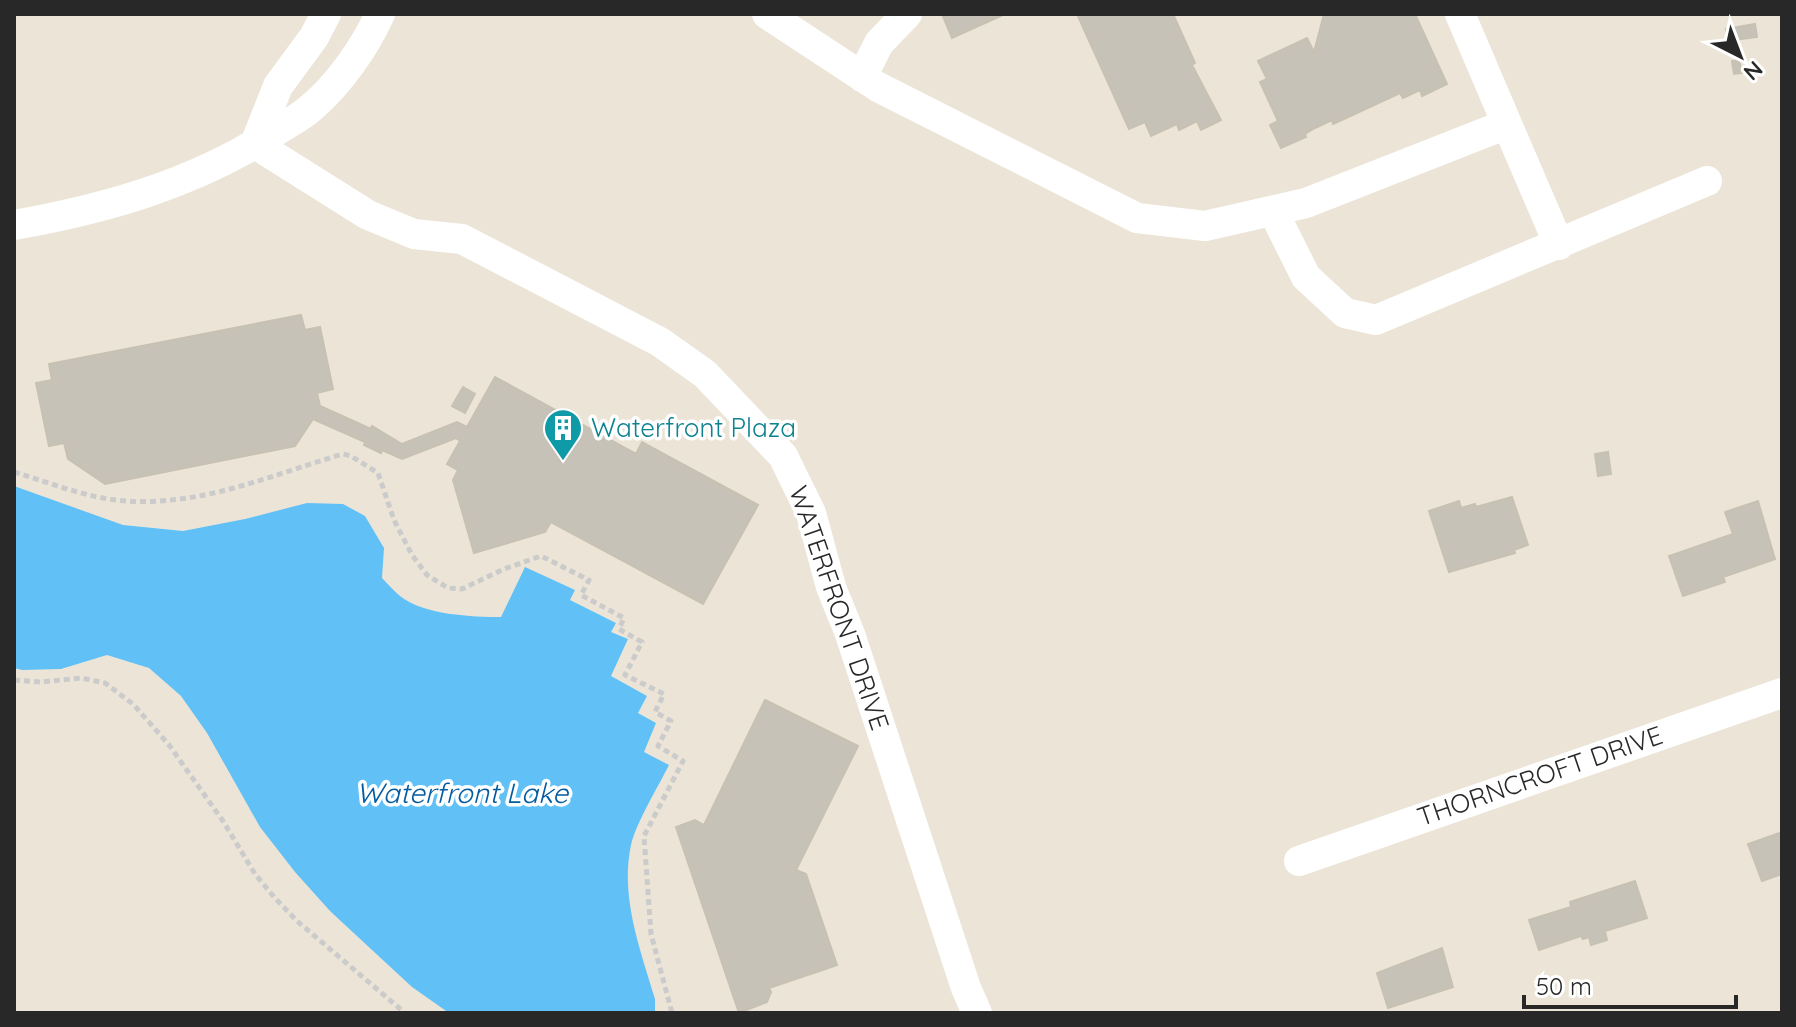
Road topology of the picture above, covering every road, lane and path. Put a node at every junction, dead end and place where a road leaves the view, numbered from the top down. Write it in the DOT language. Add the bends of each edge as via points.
graph roads {
  1 [pos="326,14"];
  2 [pos="380,14"];
  3 [pos="767,14"];
  4 [pos="907,14"];
  5 [pos="1460,14"];
  6 [pos="862,77"];
  7 [pos="1507,124"];
  8 [pos="255,144"];
  9 [pos="1707,181"];
  10 [pos="1273,211"];
  11 [pos="14,225"];
  12 [pos="1559,245"];
  13 [pos="14,472"];
  14 [pos="14,680"];
  15 [pos="1782,693"];
  16 [pos="1299,861"];
  17 [pos="972,1000"];
  18 [pos="405,1013"];
  19 [pos="672,1013"];
  1 -- 8 [label="street" via="278,86"];
  2 -- 8 [label="street" via="343,73 314,106"];
  3 -- 6 [label="street"];
  4 -- 6 [label="street" via="879,43"];
  5 -- 7 [label="street"];
  6 -- 10 [label="street" via="1137,218 1205,226"];
  7 -- 10 [label="street" via="1306,203"];
  7 -- 12 [label="street"];
  8 -- 11 [label="street" via="138,197"];
  8 -- 17 [label="street, WATERFRONT DRIVE" via="368,215 414,234 462,239 660,342 705,374 783,456 821,542 831,587"];
  9 -- 12 [label="street"];
  10 -- 12 [label="street" via="1306,277 1345,313 1376,320"];
  13 -- 19 [label="path" via="99,497 169,501 239,488 343,454 378,473 412,555 427,575 448,588 462,589 541,556 589,580 581,595 624,618 619,629 642,642 625,675 664,694 655,712 671,721 658,746 683,761 644,836 651,934"];
  14 -- 18 [label="path" via="81,678 105,683 133,704 169,745 274,897"];
  15 -- 16 [label="street, THORNCROFT DRIVE"];
}
